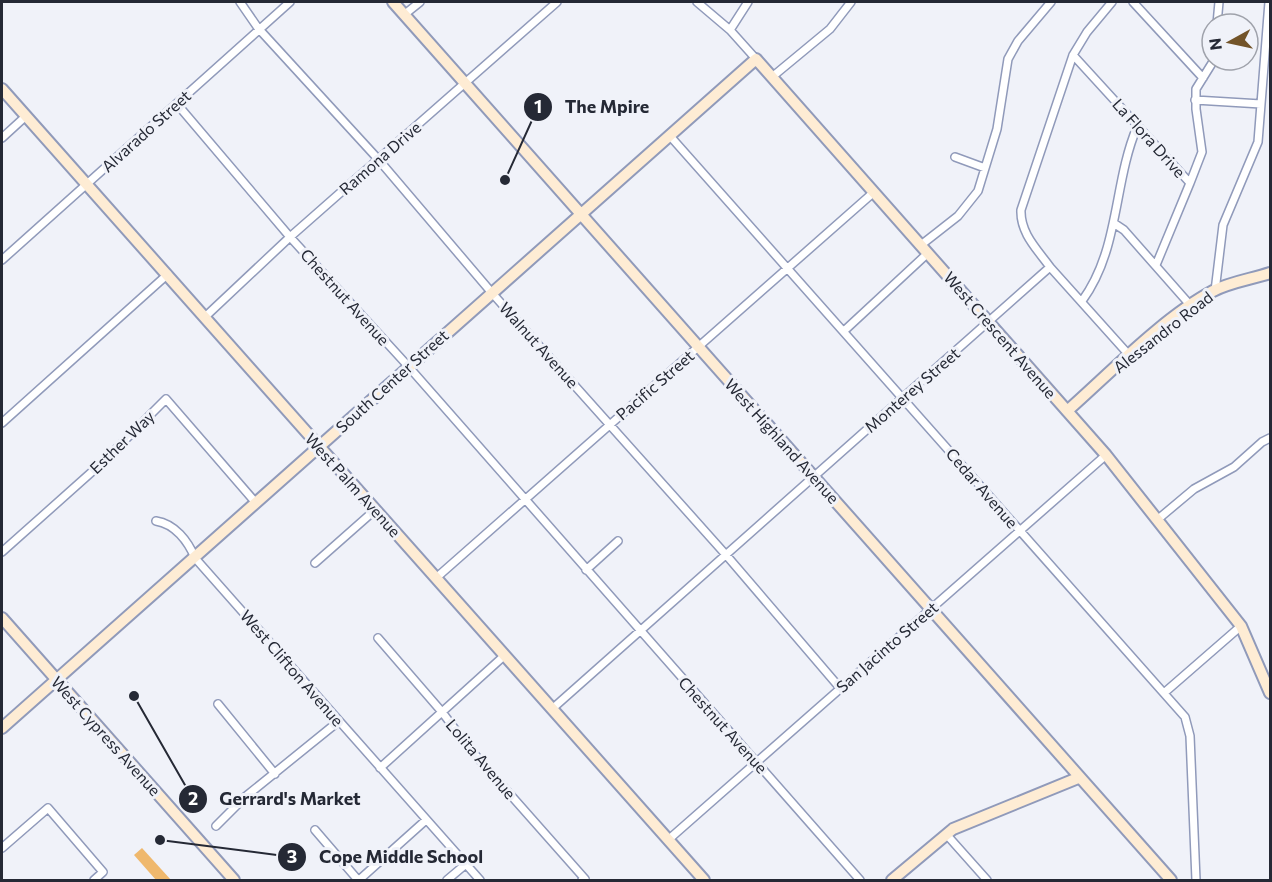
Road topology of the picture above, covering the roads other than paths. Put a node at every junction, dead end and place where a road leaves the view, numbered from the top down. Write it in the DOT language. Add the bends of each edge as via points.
graph roads {
  1 [pos="240,2"];
  2 [pos="290,2"];
  3 [pos="393,2"];
  4 [pos="420,2"];
  5 [pos="557,2"];
  6 [pos="697,2"];
  7 [pos="748,2"];
  8 [pos="851,2"];
  9 [pos="1052,2"];
  10 [pos="1112,2"];
  11 [pos="1133,2"];
  12 [pos="1269,2"];
  13 [pos="405,14"];
  14 [pos="258,28"];
  15 [pos="730,30"];
  16 [pos="1268,48"];
  17 [pos="1073,55"];
  18 [pos="756,59"];
  19 [pos="1207,72"];
  20 [pos="772,76"];
  21 [pos="1203,78"];
  22 [pos="464,83"];
  23 [pos="2,89"];
  24 [pos="1195,100"];
  25 [pos="177,104"];
  26 [pos="1262,104"];
  27 [pos="26,116"];
  28 [pos="1137,127"];
  29 [pos="670,136"];
  30 [pos="2,138"];
  31 [pos="955,157"];
  32 [pos="378,159"];
  33 [pos="985,168"];
  34 [pos="1190,183"];
  35 [pos="86,184"];
  36 [pos="874,192"];
  37 [pos="582,214"];
  38 [pos="1115,224"];
  39 [pos="290,237"];
  40 [pos="924,249"];
  41 [pos="2,260"];
  42 [pos="1156,265"];
  43 [pos="1050,267"];
  44 [pos="788,268"];
  45 [pos="1270,273"];
  46 [pos="168,274"];
  47 [pos="1215,291"];
  48 [pos="492,293"];
  49 [pos="1082,301"];
  50 [pos="1191,306"];
  51 [pos="206,316"];
  52 [pos="989,322"];
  53 [pos="845,330"];
  54 [pos="698,347"];
  55 [pos="1129,355"];
  56 [pos="408,366"];
  57 [pos="904,397"];
  58 [pos="1067,411"];
  59 [pos="2,423"];
  60 [pos="610,425"];
  61 [pos="1270,438"];
  62 [pos="318,446"];
  63 [pos="1106,455"];
  64 [pos="814,477"];
  65 [pos="524,501"];
  66 [pos="256,503"];
  67 [pos="375,510"];
  68 [pos="1157,520"];
  69 [pos="156,521"];
  70 [pos="1019,530"];
  71 [pos="618,541"];
  72 [pos="2,552"];
  73 [pos="727,556"];
  74 [pos="195,558"];
  75 [pos="315,563"];
  76 [pos="586,570"];
  77 [pos="436,578"];
  78 [pos="931,609"];
  79 [pos="2,618"];
  80 [pos="1241,626"];
  81 [pos="640,632"];
  82 [pos="378,638"];
  83 [pos="505,655"];
  84 [pos="56,679"];
  85 [pos="840,688"];
  86 [pos="1164,693"];
  87 [pos="1270,693"];
  88 [pos="218,704"];
  89 [pos="552,709"];
  90 [pos="442,712"];
  91 [pos="339,721"];
  92 [pos="2,728"];
  93 [pos="756,760"];
  94 [pos="380,768"];
  95 [pos="275,774"];
  96 [pos="1078,778"];
  97 [pos="426,820"];
  98 [pos="216,826"];
  99 [pos="315,830"];
  100 [pos="946,834"];
  101 [pos="668,840"];
  102 [pos="2,848"];
  103 [pos="466,864"];
  104 [pos="94,880"];
  105 [pos="234,880"];
  106 [pos="358,880"];
  107 [pos="447,880"];
  108 [pos="480,880"];
  109 [pos="584,880"];
  110 [pos="704,880"];
  111 [pos="860,880"];
  112 [pos="892,880"];
  113 [pos="987,880"];
  114 [pos="1171,880"];
  115 [pos="1196,880"];
  1 -- 14 [label="street, Walnut Avenue"];
  2 -- 14 [label="street, Alvarado Street"];
  3 -- 13 [label="street, West Highland Avenue"];
  4 -- 13 [label="street"];
  5 -- 22 [label="street, Ramona Drive"];
  6 -- 15 [label="street, West Crescent Avenue"];
  7 -- 15 [label="street"];
  8 -- 20 [label="street" via="830,29"];
  9 -- 33 [label="street" via="1018,41 1008,59"];
  10 -- 17 [label="street"];
  11 -- 21 [label="street"];
  12 -- 16 [label="street"];
  13 -- 22 [label="street, West Highland Avenue"];
  14 -- 25 [label="street, Alvarado Street"];
  14 -- 32 [label="street, Walnut Avenue"];
  15 -- 18 [label="street, West Crescent Avenue"];
  16 -- 26 [label="street"];
  17 -- 28 [label="street, La Flora Drive"];
  17 -- 43 [label="street" via="1021,210 1026,234"];
  18 -- 20 [label="street, West Crescent Avenue"];
  18 -- 29 [label="street, South Center Street"];
  19 -- 21 [label="street"];
  20 -- 36 [label="street, West Crescent Avenue"];
  21 -- 24 [label="street"];
  22 -- 32 [label="street, Ramona Drive"];
  22 -- 37 [label="street, West Highland Avenue"];
  23 -- 27 [label="street, West Palm Avenue"];
  24 -- 26 [label="street"];
  24 -- 34 [label="street" via="1202,152"];
  25 -- 35 [label="street, Alvarado Street"];
  25 -- 39 [label="street, Chestnut Avenue"];
  26 -- 47 [label="street" via="1258,142 1223,225"];
  27 -- 30 [label="street"];
  27 -- 35 [label="street, West Palm Avenue"];
  28 -- 34 [label="street, La Flora Drive"];
  28 -- 38 [label="street" via="1125,158"];
  29 -- 37 [label="street, South Center Street"];
  29 -- 44 [label="street, Cedar Avenue"];
  31 -- 33 [label="street"];
  32 -- 39 [label="street, Ramona Drive"];
  32 -- 48 [label="street, Walnut Avenue"];
  33 -- 40 [label="street" via="972,201"];
  34 -- 42 [label="street, La Flora Drive"];
  35 -- 41 [label="street, Alvarado Street"];
  35 -- 46 [label="street, West Palm Avenue"];
  36 -- 40 [label="street, West Crescent Avenue"];
  36 -- 44 [label="street, Pacific Street"];
  37 -- 48 [label="street, South Center Street"];
  37 -- 54 [label="street, West Highland Avenue"];
  38 -- 42 [label="street"];
  38 -- 49 [label="street" via="1102,266"];
  39 -- 51 [label="street, Ramona Drive"];
  39 -- 56 [label="street, Chestnut Avenue"];
  40 -- 52 [label="street, West Crescent Avenue"];
  40 -- 53 [label="street"];
  42 -- 50 [label="street"];
  43 -- 49 [label="street"];
  43 -- 52 [label="street, Monterey Street"];
  44 -- 53 [label="street, Cedar Avenue"];
  44 -- 54 [label="street, Pacific Street"];
  45 -- 47 [label="street, Alessandro Road"];
  46 -- 51 [label="street, West Palm Avenue"];
  46 -- 59 [label="street"];
  47 -- 50 [label="street, Alessandro Road"];
  48 -- 56 [label="street, South Center Street"];
  48 -- 60 [label="street, Walnut Avenue"];
  49 -- 55 [label="street"];
  50 -- 55 [label="street, Alessandro Road"];
  51 -- 62 [label="street, West Palm Avenue"];
  52 -- 57 [label="street, Monterey Street"];
  52 -- 58 [label="street, West Crescent Avenue"];
  53 -- 57 [label="street, Cedar Avenue"];
  54 -- 60 [label="street, Pacific Street"];
  54 -- 64 [label="street, West Highland Avenue"];
  55 -- 58 [label="street, Alessandro Road"];
  56 -- 62 [label="street, South Center Street"];
  56 -- 65 [label="street, Chestnut Avenue"];
  57 -- 64 [label="street, Monterey Street"];
  57 -- 70 [label="street, Cedar Avenue"];
  58 -- 63 [label="street, West Crescent Avenue"];
  60 -- 65 [label="street, Pacific Street"];
  60 -- 73 [label="street, Walnut Avenue"];
  61 -- 68 [label="street" via="1234,467 1194,489"];
  62 -- 66 [label="street, South Center Street"];
  62 -- 67 [label="street, West Palm Avenue"];
  63 -- 68 [label="street, West Crescent Avenue"];
  63 -- 70 [label="street, San Jacinto Street"];
  64 -- 73 [label="street, Monterey Street"];
  64 -- 78 [label="street, West Highland Avenue"];
  65 -- 76 [label="street, Chestnut Avenue"];
  65 -- 77 [label="street, Pacific Street"];
  66 -- 72 [label="street, Esther Way" via="166,399 104,461"];
  66 -- 74 [label="street, South Center Street"];
  67 -- 75 [label="street"];
  67 -- 77 [label="street, West Palm Avenue"];
  68 -- 80 [label="street, West Crescent Avenue"];
  69 -- 74 [label="street, West Clifton Avenue" via="179,533"];
  70 -- 78 [label="street, San Jacinto Street"];
  70 -- 86 [label="street, Cedar Avenue"];
  71 -- 76 [label="street"];
  73 -- 81 [label="street, Monterey Street"];
  73 -- 85 [label="street, Walnut Avenue"];
  74 -- 84 [label="street, South Center Street"];
  74 -- 91 [label="street, West Clifton Avenue"];
  76 -- 81 [label="street, Chestnut Avenue"];
  77 -- 83 [label="street, West Palm Avenue"];
  78 -- 85 [label="street, San Jacinto Street"];
  78 -- 96 [label="street, West Highland Avenue"];
  79 -- 84 [label="street, West Cypress Avenue"];
  80 -- 86 [label="street"];
  80 -- 87 [label="street, West Crescent Avenue"];
  81 -- 89 [label="street, Monterey Street"];
  81 -- 93 [label="street, Chestnut Avenue"];
  82 -- 90 [label="street, Lolita Avenue"];
  83 -- 89 [label="street, West Palm Avenue"];
  83 -- 90 [label="street"];
  84 -- 92 [label="street, South Center Street"];
  84 -- 105 [label="street, West Cypress Avenue"];
  85 -- 93 [label="street, San Jacinto Street"];
  86 -- 115 [label="street, Cedar Avenue" via="1185,717 1190,736"];
  88 -- 95 [label="street"];
  89 -- 101 [label="street, West Palm Avenue"];
  90 -- 94 [label="street"];
  90 -- 109 [label="street, Lolita Avenue" via="470,750"];
  91 -- 94 [label="street, West Clifton Avenue"];
  91 -- 95 [label="street"];
  93 -- 101 [label="street, San Jacinto Street"];
  93 -- 111 [label="street, Chestnut Avenue"];
  94 -- 97 [label="street, West Clifton Avenue"];
  95 -- 98 [label="street"];
  96 -- 100 [label="street"];
  96 -- 114 [label="street, West Highland Avenue"];
  97 -- 103 [label="street, West Clifton Avenue"];
  97 -- 106 [label="street"];
  99 -- 106 [label="street"];
  100 -- 112 [label="street"];
  100 -- 113 [label="street"];
  101 -- 110 [label="street, West Palm Avenue"];
  102 -- 104 [label="street" via="48,808 103,872"];
  103 -- 107 [label="street"];
  103 -- 108 [label="street"];
}
